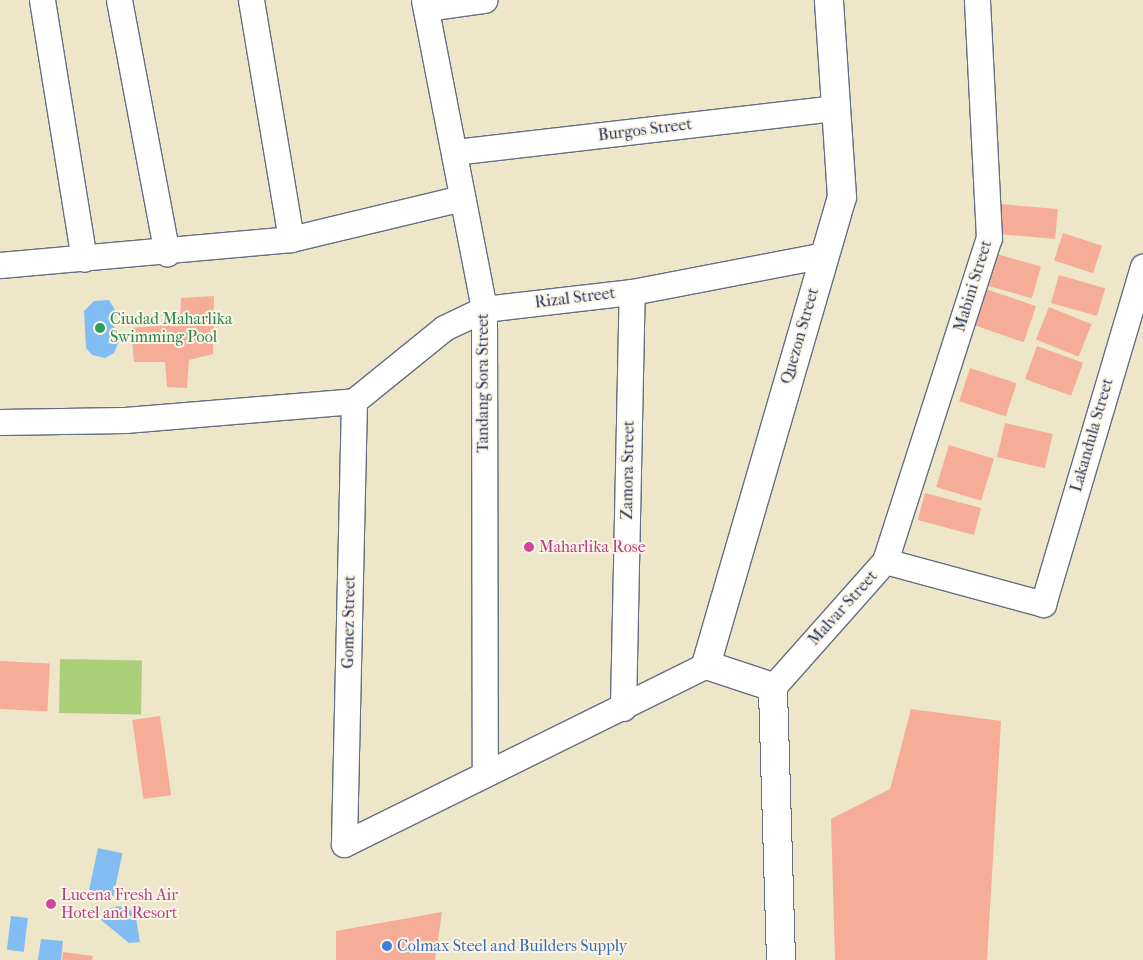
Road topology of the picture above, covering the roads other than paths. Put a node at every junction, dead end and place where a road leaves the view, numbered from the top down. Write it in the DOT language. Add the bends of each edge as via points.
graph roads {
  1 [pos="42,0"];
  2 [pos="119,0"];
  3 [pos="251,0"];
  4 [pos="484,0"];
  5 [pos="829,0"];
  6 [pos="977,0"];
  7 [pos="425,4"];
  8 [pos="836,108"];
  9 [pos="454,152"];
  10 [pos="462,198"];
  11 [pos="291,239"];
  12 [pos="167,253"];
  13 [pos="824,254"];
  14 [pos="84,259"];
  15 [pos="0,265"];
  16 [pos="1143,266"];
  17 [pos="632,292"];
  18 [pos="484,309"];
  19 [pos="354,401"];
  20 [pos="0,422"];
  21 [pos="885,562"];
  22 [pos="1042,604"];
  23 [pos="706,665"];
  24 [pos="773,687"];
  25 [pos="623,708"];
  26 [pos="485,772"];
  27 [pos="781,960"];
  1 -- 14 [label="street"];
  2 -- 12 [label="street"];
  3 -- 11 [label="street"];
  4 -- 7 [label="street"];
  5 -- 8 [label="street, Quezon Street"];
  6 -- 21 [label="street, Mabini Street" via="989,238"];
  7 -- 9 [label="street, Tandang Sora Street"];
  8 -- 9 [label="street, Burgos Street"];
  8 -- 13 [label="street, Quezon Street" via="842,198"];
  9 -- 10 [label="street, Tandang Sora Street"];
  10 -- 11 [label="street"];
  10 -- 18 [label="street, Tandang Sora Street"];
  11 -- 12 [label="street"];
  12 -- 14 [label="street"];
  13 -- 17 [label="street, Rizal Street"];
  13 -- 23 [label="street, Quezon Street"];
  14 -- 15 [label="street"];
  16 -- 22 [label="street, Lakandula Street"];
  17 -- 18 [label="street, Rizal Street"];
  17 -- 25 [label="street, Zamora Street"];
  18 -- 19 [label="street, Rizal Street" via="444,328"];
  18 -- 26 [label="street, Tandang Sora Street"];
  19 -- 20 [label="street" via="125,420"];
  19 -- 26 [label="street, Gomez Street" via="344,844"];
  21 -- 22 [label="street, Malvar Street"];
  21 -- 24 [label="street, Malvar Street"];
  23 -- 24 [label="street"];
  23 -- 25 [label="street"];
  24 -- 27 [label="street"];
  25 -- 26 [label="street"];
}
